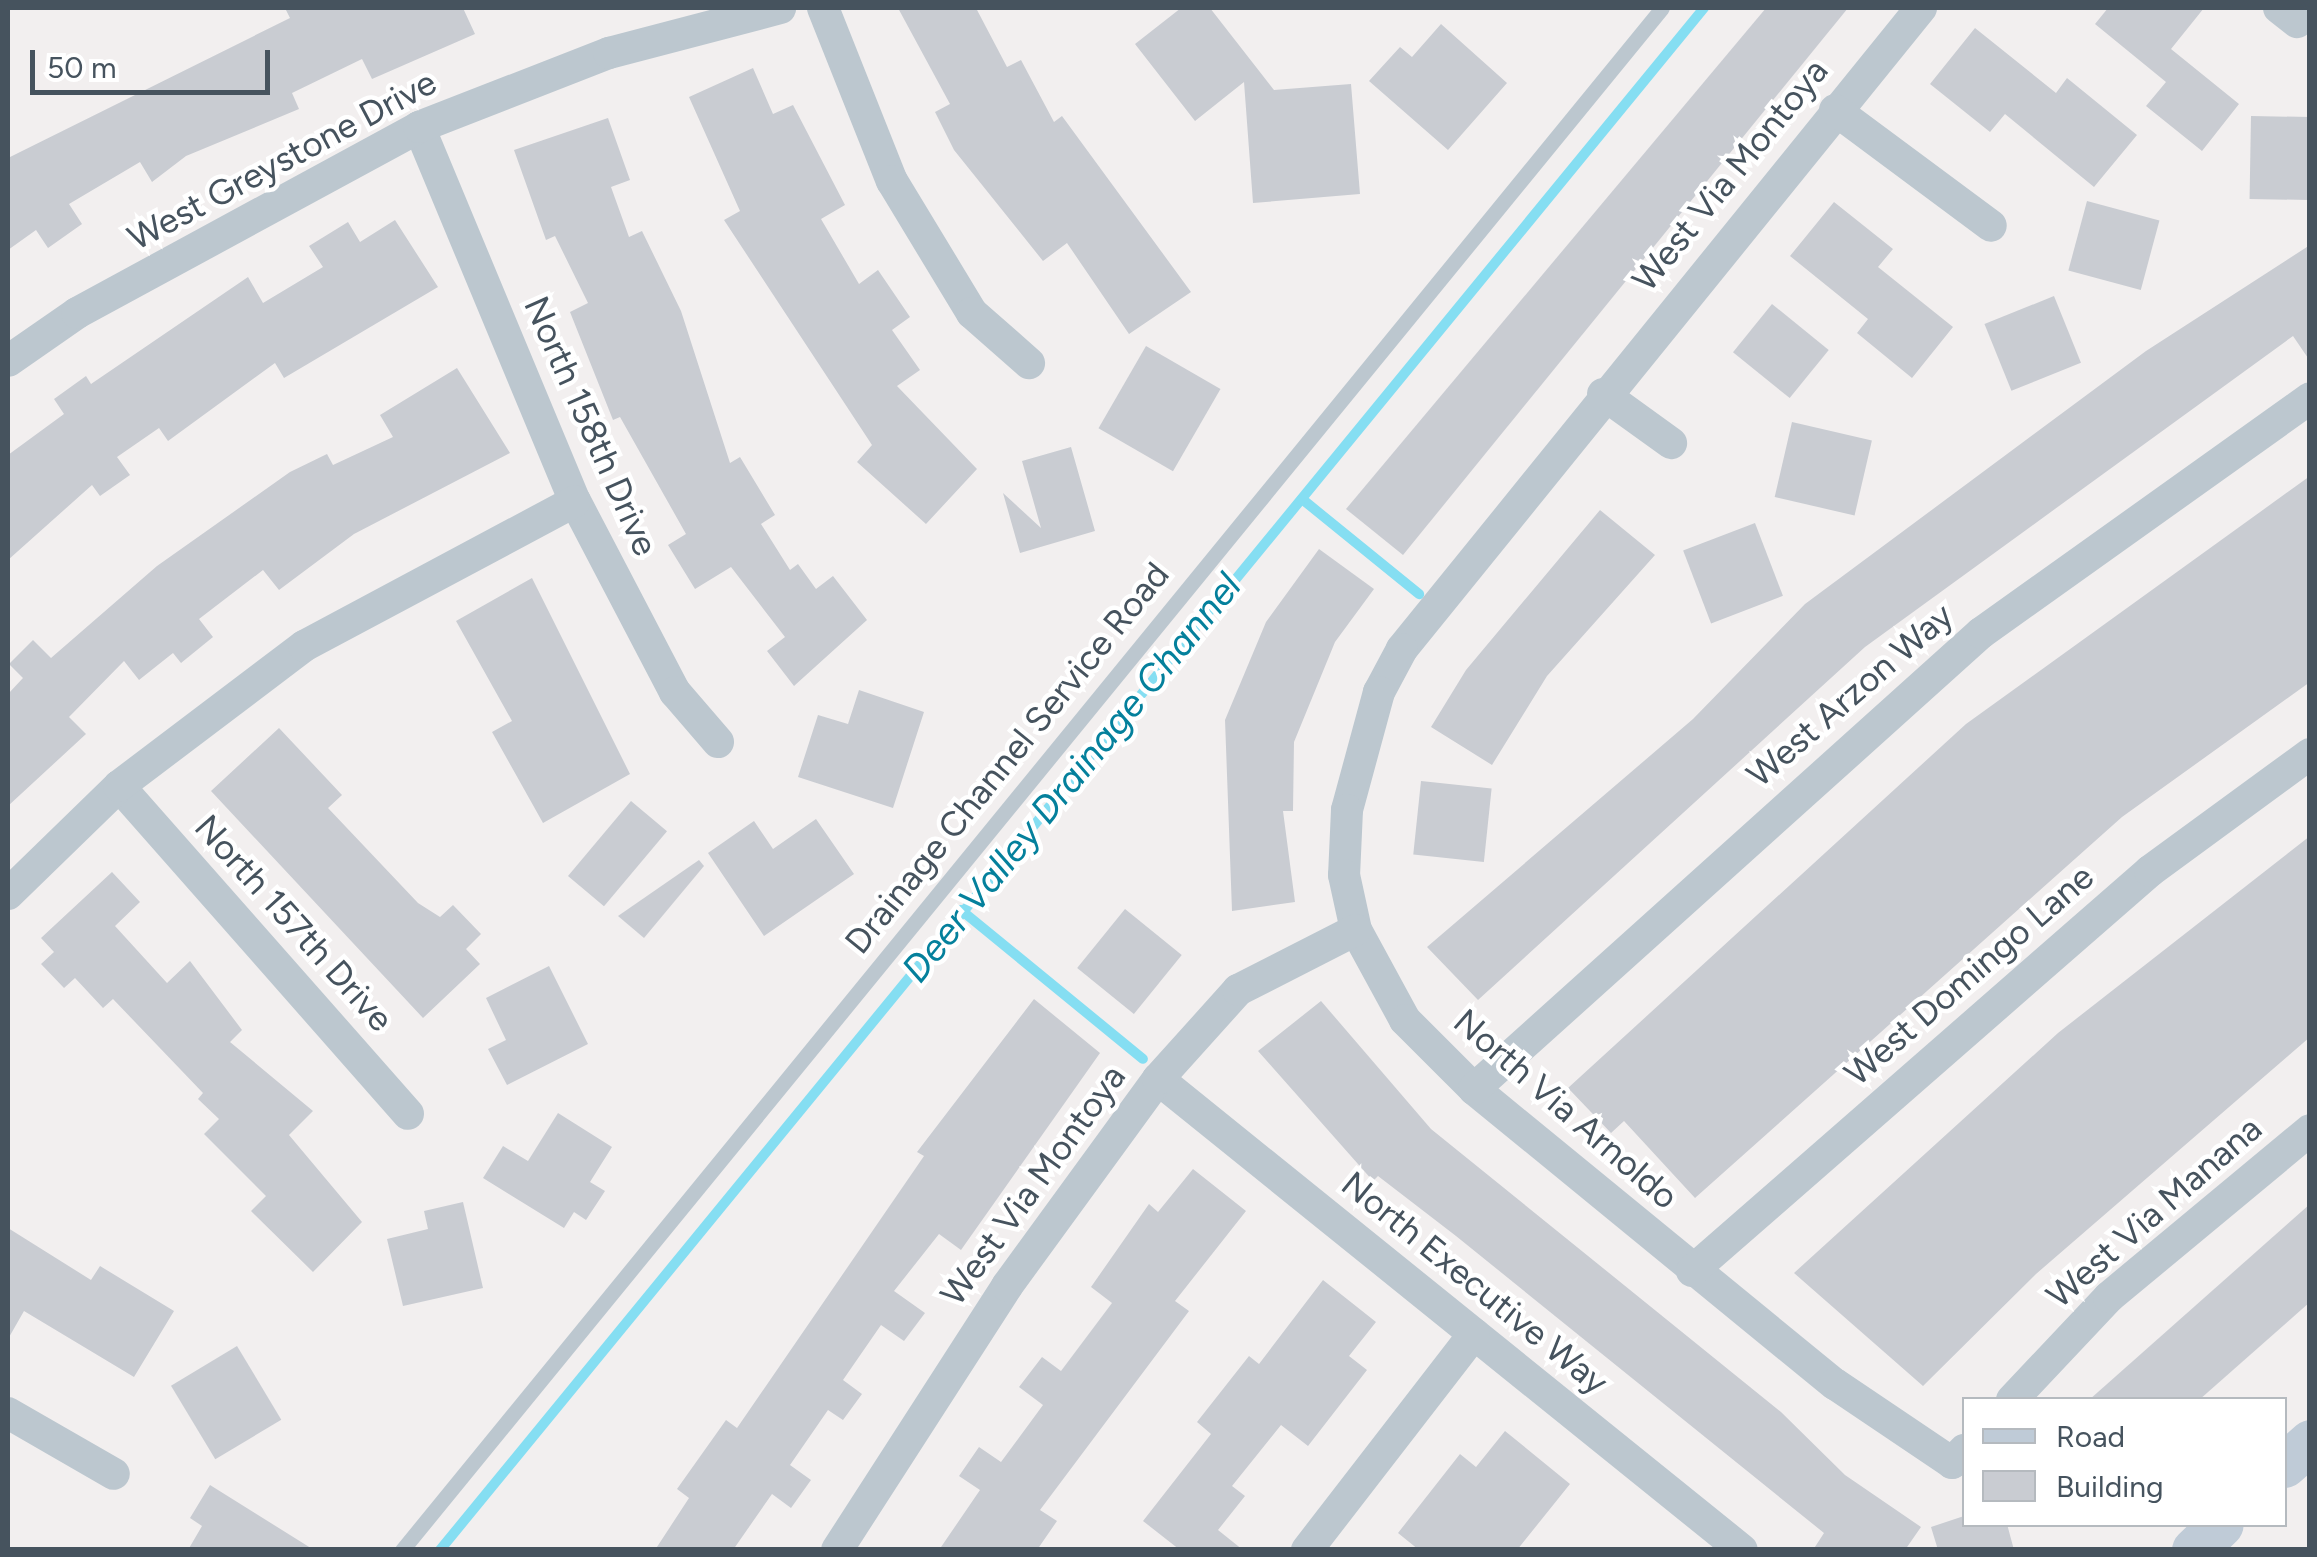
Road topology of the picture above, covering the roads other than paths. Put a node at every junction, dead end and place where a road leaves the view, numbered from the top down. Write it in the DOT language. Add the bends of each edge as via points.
graph roads {
  1 [pos="780,8"];
  2 [pos="822,8"];
  3 [pos="1662,8"];
  4 [pos="1921,8"];
  5 [pos="1835,110"];
  6 [pos="419,127"];
  7 [pos="1991,226"];
  8 [pos="8,362"];
  9 [pos="1029,363"];
  10 [pos="1603,394"];
  11 [pos="2310,398"];
  12 [pos="1671,443"];
  13 [pos="574,501"];
  14 [pos="1378,692"];
  15 [pos="718,742"];
  16 [pos="2310,754"];
  17 [pos="119,786"];
  18 [pos="8,894"];
  19 [pos="1356,930"];
  20 [pos="1158,1079"];
  21 [pos="1474,1089"];
  22 [pos="408,1114"];
  23 [pos="2310,1130"];
  24 [pos="1692,1270"];
  25 [pos="1474,1334"];
  26 [pos="2015,1397"];
  27 [pos="8,1413"];
  28 [pos="2310,1442"];
  29 [pos="1958,1457"];
  30 [pos="2287,1462"];
  31 [pos="114,1474"];
  32 [pos="2218,1527"];
  33 [pos="402,1550"];
  34 [pos="837,1550"];
  35 [pos="1307,1550"];
  36 [pos="1742,1550"];
  37 [pos="2194,1550"];
  1 -- 6 [label="street, West Greystone Drive" via="609,53"];
  2 -- 9 [label="street" via="892,182 972,313"];
  3 -- 33 [label="lane, Drainage Channel Service Road"];
  4 -- 5 [label="street, West Via Montoya"];
  5 -- 7 [label="street"];
  5 -- 10 [label="street, West Via Montoya"];
  6 -- 8 [label="street, West Greystone Drive" via="77,313"];
  6 -- 13 [label="street, North 158th Drive"];
  10 -- 12 [label="street"];
  10 -- 14 [label="street, West Via Montoya" via="1434,603"];
  11 -- 21 [label="street, West Arzon Way" via="1981,633"];
  13 -- 15 [label="street, North 158th Drive" via="676,692"];
  13 -- 17 [label="street" via="304,646"];
  14 -- 19 [label="street, North Via Arnoldo" via="1347,810 1344,876"];
  16 -- 24 [label="street, West Domingo Lane" via="2150,871"];
  17 -- 18 [label="street"];
  17 -- 22 [label="street, North 157th Drive"];
  19 -- 20 [label="street, West Via Montoya" via="1238,990"];
  19 -- 21 [label="street, North Via Arnoldo" via="1406,1020"];
  20 -- 25 [label="street, North Executive Way"];
  20 -- 34 [label="street, West Via Montoya" via="1007,1286"];
  21 -- 24 [label="street, North Via Arnoldo"];
  23 -- 26 [label="street, West Via Manana" via="2109,1297"];
  24 -- 29 [label="street, North Via Arnoldo"];
  25 -- 35 [label="street"];
  25 -- 36 [label="street, North Executive Way"];
  27 -- 31 [label="street"];
  28 -- 30 [label="street"];
  32 -- 37 [label="street"];
}
